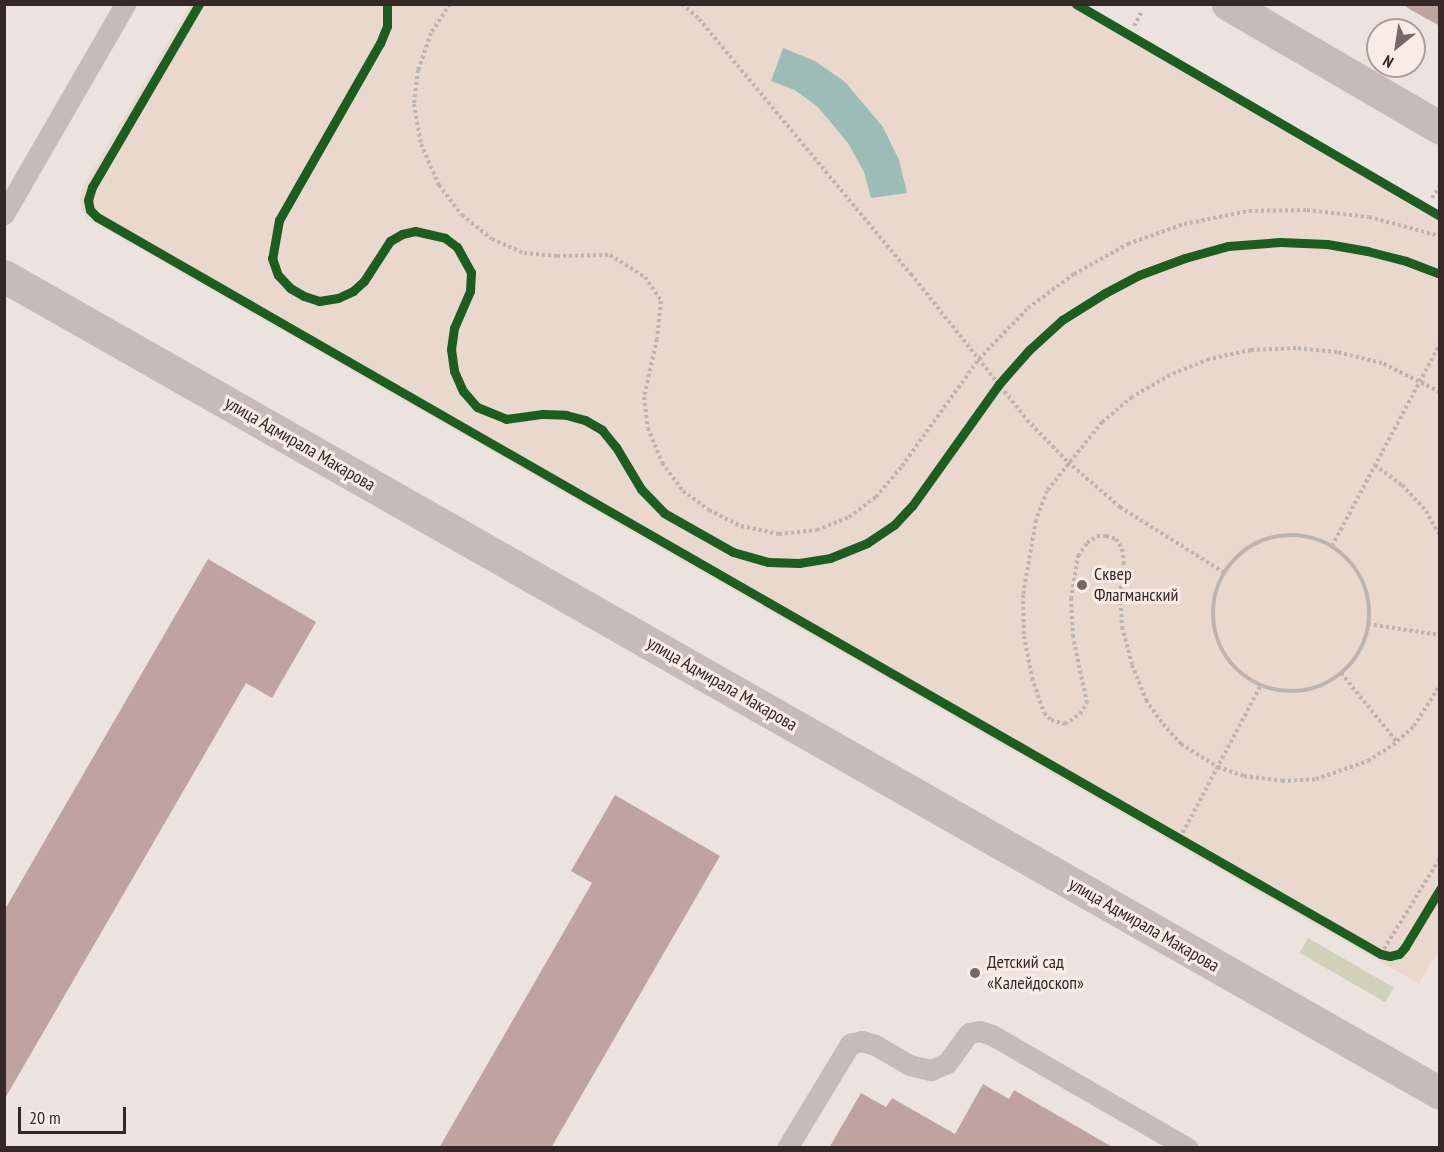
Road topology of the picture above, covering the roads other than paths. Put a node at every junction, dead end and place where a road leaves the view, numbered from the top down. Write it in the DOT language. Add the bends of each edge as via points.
graph roads {
  1 [pos="125,4"];
  2 [pos="1228,4"];
  3 [pos="1440,128"];
  4 [pos="4,214"];
  5 [pos="4,276"];
  6 [pos="1440,1093"];
  7 [pos="787,1148"];
  8 [pos="1188,1148"];
  1 -- 4 [label="lane"];
  2 -- 3 [label="street"];
  5 -- 6 [label="street, улица Адмирала Макарова"];
  7 -- 8 [label="lane" via="850,1044 862,1041 875,1045 909,1065 931,1070 947,1063 969,1033 980,1031"];
}
